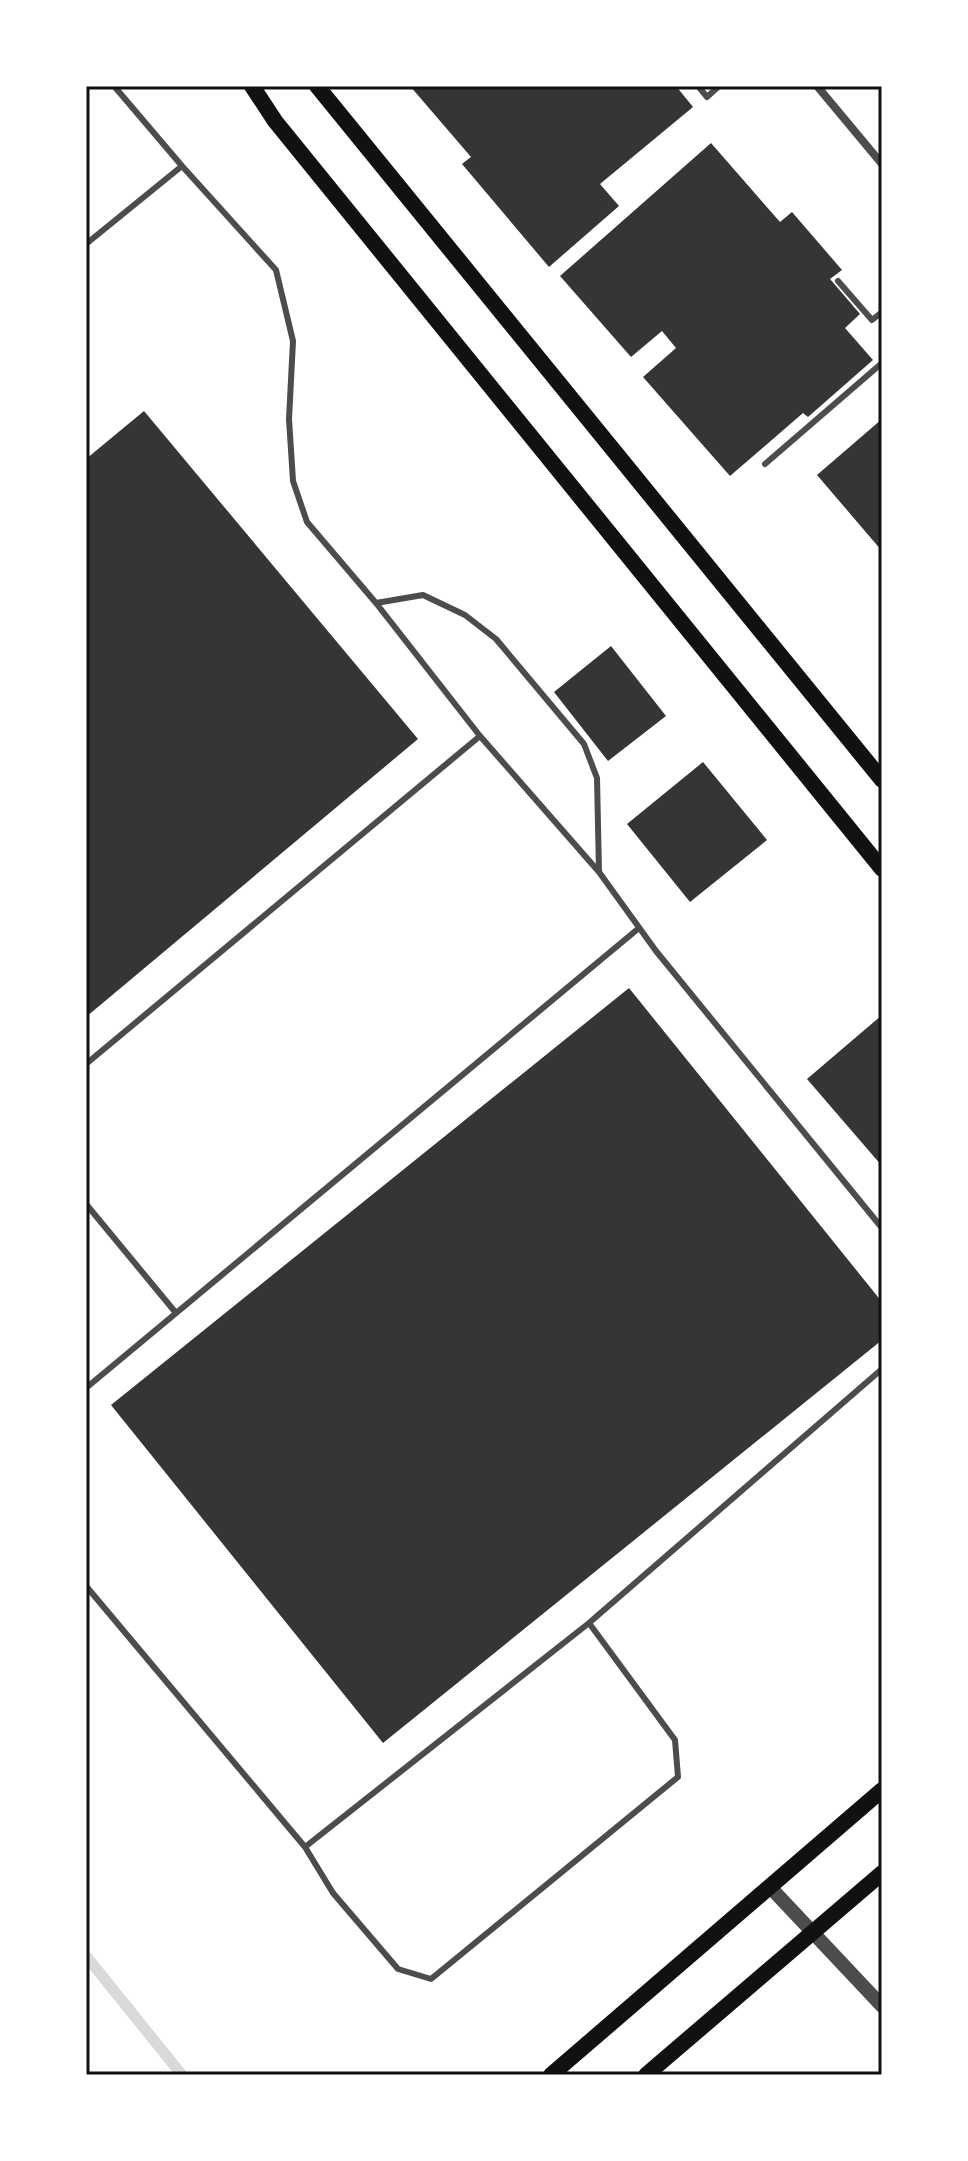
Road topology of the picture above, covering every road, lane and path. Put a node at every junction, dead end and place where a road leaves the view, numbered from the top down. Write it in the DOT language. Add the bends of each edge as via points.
graph roads {
  1 [pos="114,86"];
  2 [pos="252,86"];
  3 [pos="317,86"];
  4 [pos="698,86"];
  5 [pos="719,86"];
  6 [pos="817,86"];
  7 [pos="882,164"];
  8 [pos="182,166"];
  9 [pos="86,244"];
  10 [pos="838,281"];
  11 [pos="882,312"];
  12 [pos="882,363"];
  13 [pos="765,464"];
  14 [pos="376,603"];
  15 [pos="480,736"];
  16 [pos="882,780"];
  17 [pos="882,869"];
  18 [pos="599,872"];
  19 [pos="639,928"];
  20 [pos="86,1064"];
  21 [pos="86,1204"];
  22 [pos="882,1228"];
  23 [pos="176,1313"];
  24 [pos="882,1369"];
  25 [pos="86,1388"];
  26 [pos="86,1586"];
  27 [pos="589,1623"];
  28 [pos="882,1790"];
  29 [pos="305,1847"];
  30 [pos="882,1873"];
  31 [pos="770,1887"];
  32 [pos="813,1933"];
  33 [pos="882,2006"];
  34 [pos="551,2075"];
  35 [pos="646,2075"];
  1 -- 8 [label="lane"];
  2 -- 17 [label="main road" via="275,121"];
  3 -- 16 [label="main road"];
  4 -- 5 [label="lane" via="707,97"];
  6 -- 7 [label="street"];
  8 -- 9 [label="lane"];
  8 -- 14 [label="lane" via="276,270 293,341 293,481 307,522"];
  10 -- 11 [label="lane" via="872,320"];
  12 -- 13 [label="lane"];
  14 -- 15 [label="lane"];
  14 -- 18 [label="lane" via="423,595 465,615 496,639 584,744 597,778"];
  15 -- 18 [label="lane"];
  15 -- 20 [label="lane"];
  18 -- 19 [label="lane"];
  19 -- 22 [label="lane"];
  19 -- 23 [label="lane"];
  21 -- 23 [label="lane"];
  23 -- 25 [label="lane"];
  24 -- 27 [label="lane"];
  26 -- 29 [label="lane"];
  27 -- 29 [label="lane"];
  27 -- 29 [label="lane" via="675,1740 678,1777 431,1979 398,1969 333,1893"];
  28 -- 31 [label="main road"];
  30 -- 32 [label="main road"];
  31 -- 32 [label="street"];
  31 -- 34 [label="main road"];
  32 -- 33 [label="street"];
  32 -- 35 [label="main road"];
}
